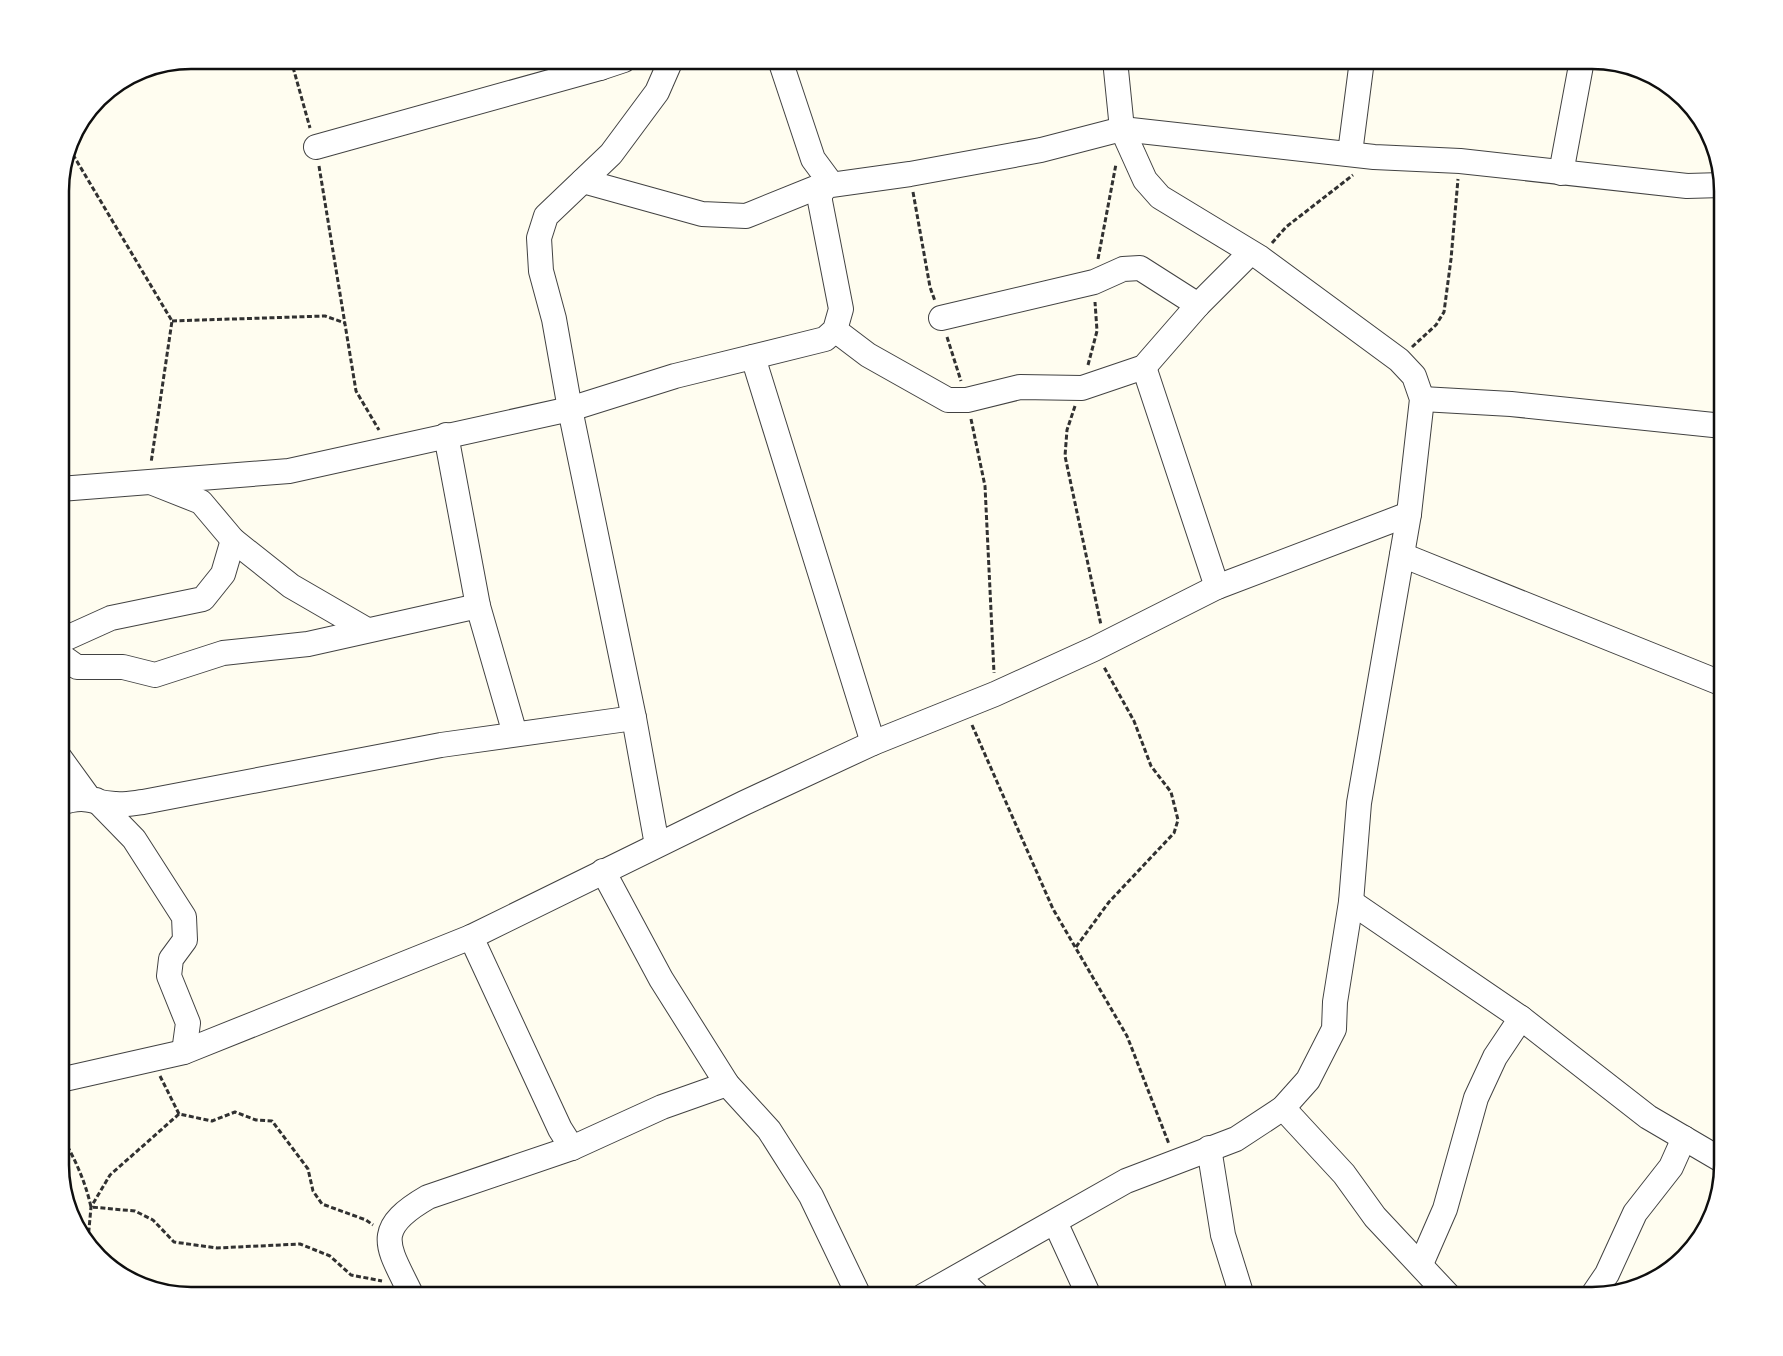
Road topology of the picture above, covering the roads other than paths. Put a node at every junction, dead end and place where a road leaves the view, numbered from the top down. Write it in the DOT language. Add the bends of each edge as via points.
graph roads {
  1 [pos="575,69"];
  2 [pos="667,69"];
  3 [pos="783,69"];
  4 [pos="1116,69"];
  5 [pos="1361,69"];
  6 [pos="1580,69"];
  7 [pos="1122,129"];
  8 [pos="316,147"];
  9 [pos="1350,153"];
  10 [pos="1562,173"];
  11 [pos="583,181"];
  12 [pos="830,182"];
  13 [pos="1714,185"];
  14 [pos="1255,255"];
  15 [pos="1198,305"];
  16 [pos="941,318"];
  17 [pos="835,330"];
  18 [pos="753,358"];
  19 [pos="1144,367"];
  20 [pos="1422,399"];
  21 [pos="570,409"];
  22 [pos="1714,425"];
  23 [pos="446,435"];
  24 [pos="148,481"];
  25 [pos="69,488"];
  26 [pos="1409,514"];
  27 [pos="233,540"];
  28 [pos="1402,554"];
  29 [pos="1217,586"];
  30 [pos="478,606"];
  31 [pos="367,630"];
  32 [pos="69,637"];
  33 [pos="69,661"];
  34 [pos="1714,680"];
  35 [pos="634,718"];
  36 [pos="515,734"];
  37 [pos="872,743"];
  38 [pos="69,769"];
  39 [pos="93,799"];
  40 [pos="69,800"];
  41 [pos="657,845"];
  42 [pos="604,871"];
  43 [pos="1350,902"];
  44 [pos="470,937"];
  45 [pos="1521,1018"];
  46 [pos="184,1052"];
  47 [pos="69,1078"];
  48 [pos="726,1084"];
  49 [pos="1283,1108"];
  50 [pos="1684,1138"];
  51 [pos="572,1148"];
  52 [pos="1209,1148"];
  53 [pos="1714,1155"];
  54 [pos="1056,1222"];
  55 [pos="1421,1264"];
  56 [pos="958,1278"];
  57 [pos="408,1287"];
  58 [pos="855,1287"];
  59 [pos="940,1287"];
  60 [pos="968,1287"];
  61 [pos="1085,1287"];
  62 [pos="1239,1287"];
  63 [pos="1441,1287"];
  64 [pos="1598,1287"];
  1 -- 8 [label="street"];
  2 -- 11 [label="street" via="657,92 611,154"];
  3 -- 12 [label="street" via="813,159"];
  4 -- 7 [label="street"];
  5 -- 9 [label="street"];
  6 -- 10 [label="street"];
  7 -- 9 [label="street"];
  7 -- 12 [label="street" via="1041,150 910,174 831,185"];
  7 -- 14 [label="street" via="1145,180 1160,197"];
  9 -- 10 [label="street"];
  10 -- 13 [label="street" via="1687,186"];
  11 -- 12 [label="street" via="702,214 746,216"];
  11 -- 21 [label="street" via="546,216 539,238 541,271 554,319"];
  12 -- 17 [label="street" via="820,194 820,200 841,309"];
  14 -- 15 [label="street"];
  14 -- 20 [label="street" via="1399,360 1414,376"];
  15 -- 16 [label="street" via="1140,268 1123,269 1094,282"];
  15 -- 19 [label="street"];
  17 -- 18 [label="street" via="825,339"];
  17 -- 19 [label="street" via="868,355 948,400 967,400 1020,387 1082,388"];
  18 -- 21 [label="street" via="675,376"];
  18 -- 37 [label="street"];
  19 -- 29 [label="street"];
  20 -- 22 [label="street" via="1511,404"];
  20 -- 26 [label="street"];
  21 -- 23 [label="street"];
  21 -- 35 [label="street"];
  23 -- 24 [label="street" via="392,450 289,471"];
  23 -- 30 [label="street"];
  24 -- 25 [label="street"];
  24 -- 27 [label="street" via="201,502"];
  26 -- 28 [label="street"];
  26 -- 29 [label="street"];
  27 -- 31 [label="street" via="292,586"];
  27 -- 32 [label="street" via="223,574 203,599 111,618"];
  28 -- 34 [label="street"];
  28 -- 43 [label="street" via="1360,803"];
  29 -- 37 [label="street" via="995,694"];
  30 -- 31 [label="street"];
  30 -- 36 [label="street"];
  31 -- 33 [label="street" via="308,644 223,653 155,675 123,667 77,667"];
  35 -- 36 [label="street"];
  35 -- 41 [label="street"];
  36 -- 39 [label="street" via="143,802 114,804"];
  37 -- 41 [label="street"];
  38 -- 39 [label="street"];
  39 -- 40 [label="street"];
  39 -- 46 [label="street" via="134,838 184,917 185,940 170,959 169,976 188,1022"];
  41 -- 42 [label="street"];
  42 -- 44 [label="street"];
  42 -- 48 [label="street" via="661,979"];
  43 -- 45 [label="street"];
  43 -- 49 [label="street" via="1334,1029 1308,1080"];
  44 -- 46 [label="street"];
  44 -- 51 [label="street" via="560,1130"];
  45 -- 50 [label="street" via="1648,1117"];
  45 -- 55 [label="street" via="1495,1057 1476,1098 1445,1209"];
  46 -- 47 [label="street"];
  48 -- 51 [label="street" via="662,1107"];
  48 -- 58 [label="street" via="780,1146 811,1196"];
  49 -- 52 [label="street" via="1236,1139"];
  49 -- 55 [label="street" via="1344,1174 1375,1217"];
  50 -- 53 [label="street"];
  50 -- 64 [label="street" via="1671,1167 1635,1213"];
  51 -- 57 [label="street" via="428,1197 407,1209 393,1223 388,1235 391,1253"];
  52 -- 54 [label="street" via="1126,1181"];
  52 -- 62 [label="street" via="1223,1235"];
  54 -- 56 [label="street"];
  54 -- 61 [label="street"];
  55 -- 63 [label="street"];
  56 -- 59 [label="street"];
  56 -- 60 [label="street"];
}
